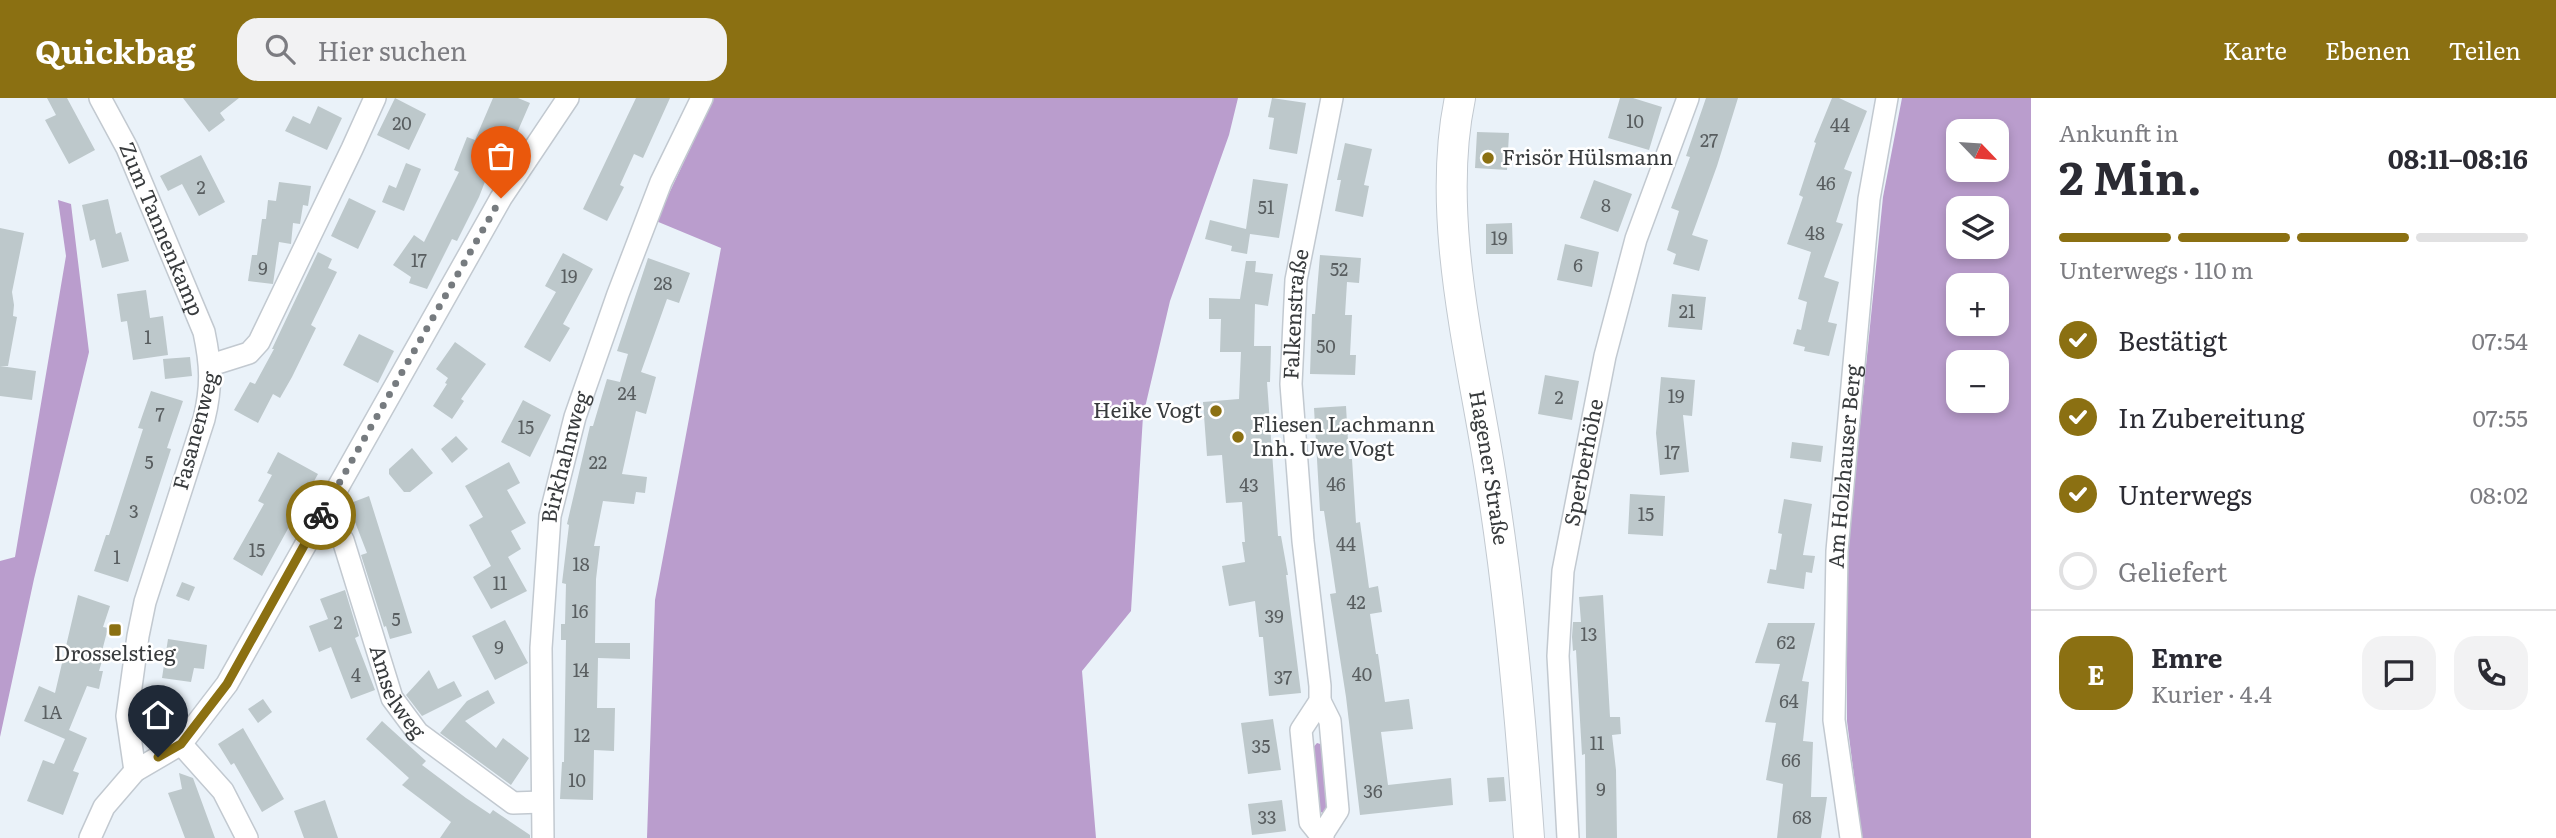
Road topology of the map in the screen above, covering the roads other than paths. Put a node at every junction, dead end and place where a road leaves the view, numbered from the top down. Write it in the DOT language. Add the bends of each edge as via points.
graph roads {
  1 [pos="100,98"];
  2 [pos="375,98"];
  3 [pos="568,98"];
  4 [pos="702,98"];
  5 [pos="1332,98"];
  6 [pos="1460,98"];
  7 [pos="1688,98"];
  8 [pos="1887,98"];
  9 [pos="211,365"];
  10 [pos="318,520"];
  11 [pos="1320,701"];
  12 [pos="181,744"];
  13 [pos="135,771"];
  14 [pos="541,802"];
  15 [pos="1322,836"];
  16 [pos="90,838"];
  17 [pos="247,838"];
  18 [pos="543,838"];
  19 [pos="1529,838"];
  20 [pos="1568,838"];
  21 [pos="1851,838"];
  1 -- 9 [label="street, Zum Tannenkamp" via="127,148 204,332"];
  2 -- 9 [label="street, Fasanenweg" via="259,342 248,353"];
  3 -- 10 [label="street" via="501,198"];
  4 -- 14 [label="street, Birkhahnweg" via="661,182 618,294 575,416 550,516 541,648"];
  5 -- 11 [label="street, Falkenstraße" via="1296,280 1291,384"];
  6 -- 19 [label="main road, Hagener Straße" via="1452,201 1457,270 1507,588"];
  7 -- 20 [label="street, Sperberhöhe" via="1632,252 1605,356 1563,570 1558,656"];
  8 -- 21 [label="street, Am Holzhauser Berg" via="1869,199 1837,551 1834,720"];
  9 -- 13 [label="street, Fasanenweg" via="204,419 138,636 127,716"];
  10 -- 12 [label="street" via="227,684"];
  10 -- 14 [label="street, Amselweg" via="343,540 392,698 418,733 513,803"];
  11 -- 15 [label="street, Falkenstraße" via="1330,721 1338,810"];
  11 -- 15 [label="street, Falkenstraße" via="1301,730 1310,822"];
  12 -- 13 [label="street"];
  12 -- 17 [label="street" via="223,791"];
  13 -- 16 [label="street" via="104,807"];
  14 -- 18 [label="street, Birkhahnweg"];
}
